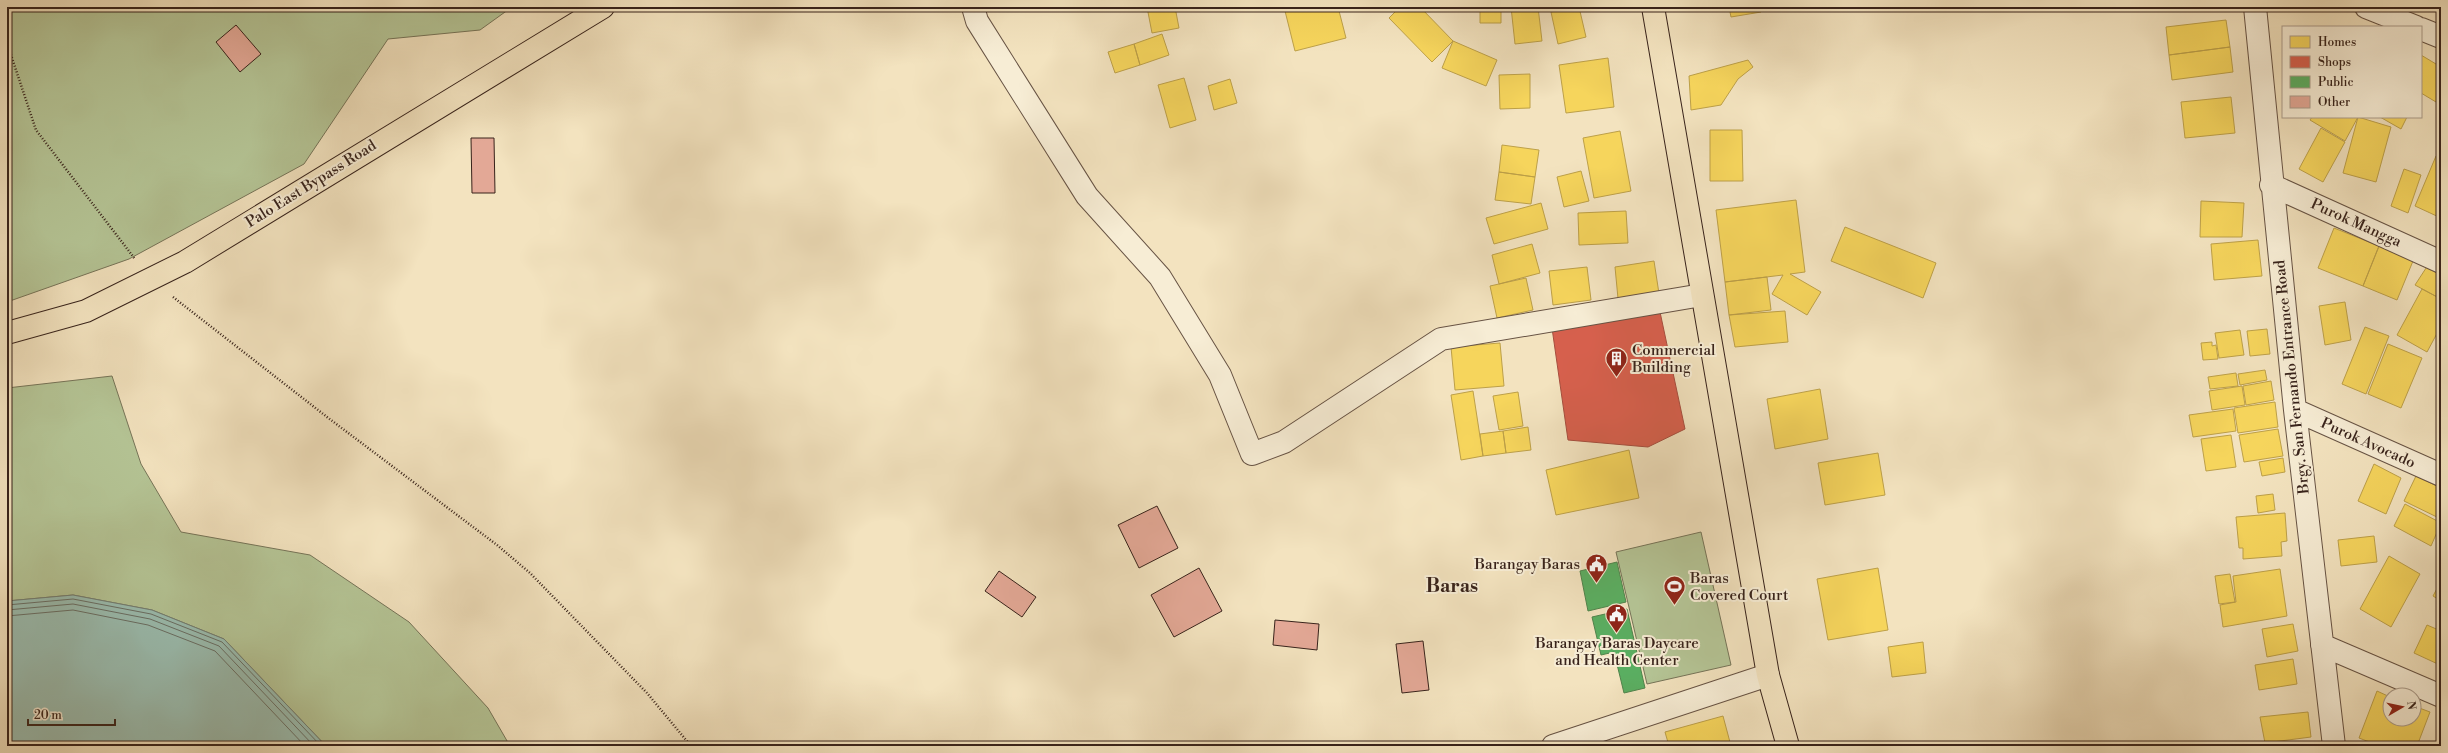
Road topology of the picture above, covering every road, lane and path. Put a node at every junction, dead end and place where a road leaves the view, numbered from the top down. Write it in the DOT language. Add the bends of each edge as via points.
graph roads {
  1 [pos="603,7"];
  2 [pos="973,7"];
  3 [pos="1653,7"];
  4 [pos="2256,7"];
  5 [pos="2366,7"];
  6 [pos="2414,26"];
  7 [pos="2422,29"];
  8 [pos="2441,37"];
  9 [pos="7,43"];
  10 [pos="2271,185"];
  11 [pos="2441,262"];
  12 [pos="151,280"];
  13 [pos="1702,295"];
  14 [pos="7,333"];
  15 [pos="2294,410"];
  16 [pos="2441,475"];
  17 [pos="2322,645"];
  18 [pos="1768,675"];
  19 [pos="2441,696"];
  20 [pos="691,746"];
  21 [pos="1553,746"];
  22 [pos="1788,746"];
  23 [pos="2334,746"];
  1 -- 12 [label="main road, Palo East Bypass Road" via="185,262"];
  2 -- 13 [label="street" via="977,21 1087,196 1160,277 1220,375 1252,454 1284,442 1441,339"];
  3 -- 13 [label="main road"];
  4 -- 10 [label="street, Brgy. San Fernando Entrance Road"];
  5 -- 6 [label="street"];
  7 -- 8 [label="street"];
  9 -- 12 [label="path" via="36,130"];
  10 -- 11 [label="street, Purok Mangga"];
  10 -- 15 [label="street, Brgy. San Fernando Entrance Road"];
  12 -- 14 [label="main road, Palo East Bypass Road" via="86,312"];
  12 -- 20 [label="path" via="530,572 647,693"];
  13 -- 18 [label="main road"];
  15 -- 16 [label="street, Purok Avocado"];
  15 -- 17 [label="street, Brgy. San Fernando Entrance Road"];
  17 -- 19 [label="street"];
  17 -- 23 [label="street, Brgy. San Fernando Entrance Road"];
  18 -- 21 [label="street"];
  18 -- 22 [label="main road"];
}
